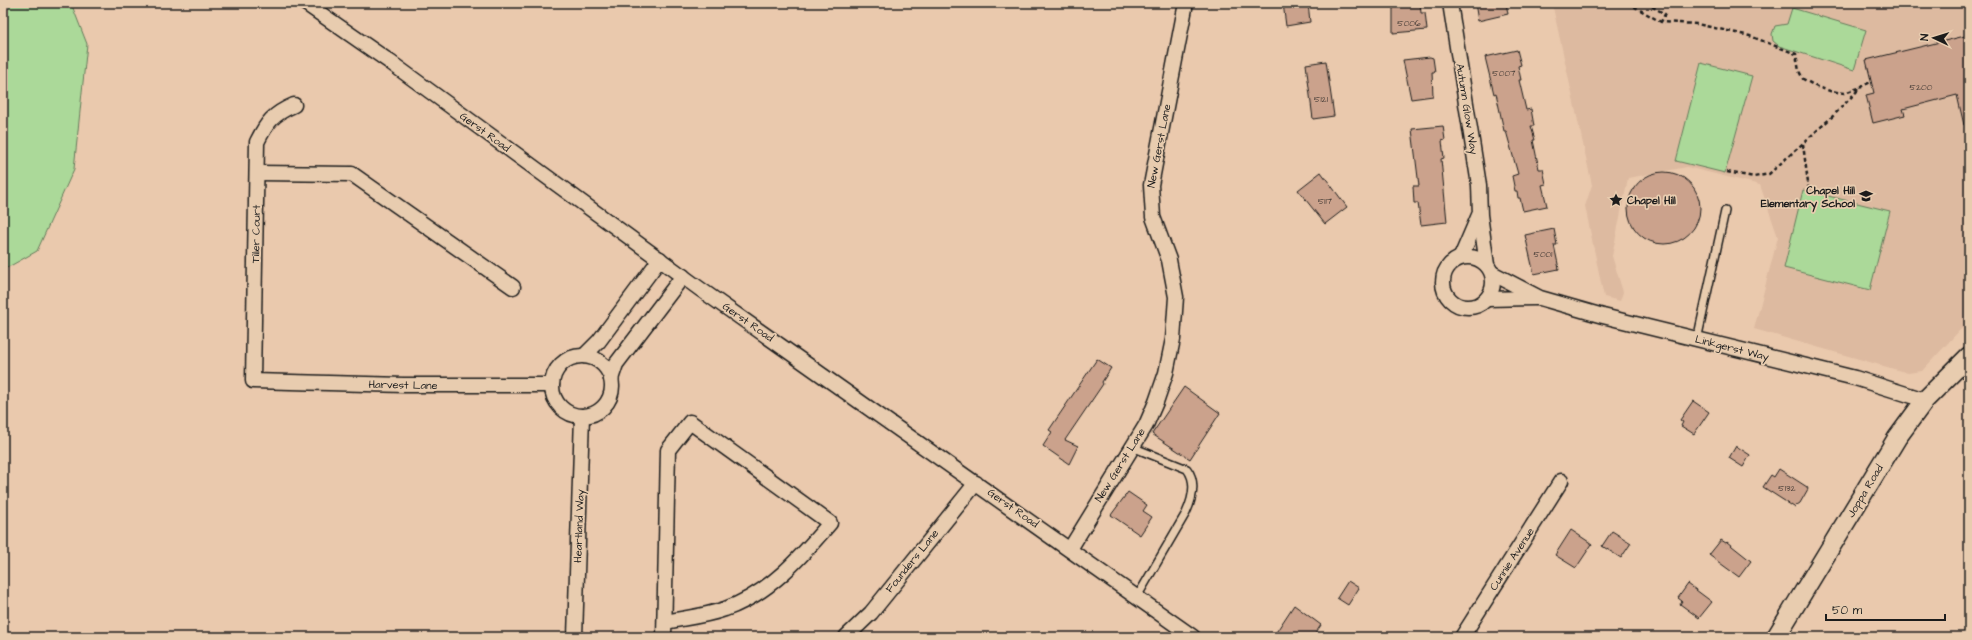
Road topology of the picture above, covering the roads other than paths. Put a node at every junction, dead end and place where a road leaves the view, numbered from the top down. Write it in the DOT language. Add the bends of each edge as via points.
graph roads {
  1 [pos="305,3"];
  2 [pos="1186,3"];
  3 [pos="1450,3"];
  4 [pos="294,105"];
  5 [pos="257,173"];
  6 [pos="1725,211"];
  7 [pos="1480,215"];
  8 [pos="1461,257"];
  9 [pos="660,259"];
  10 [pos="1490,269"];
  11 [pos="683,276"];
  12 [pos="513,287"];
  13 [pos="1540,298"];
  14 [pos="1487,299"];
  15 [pos="1697,340"];
  16 [pos="584,356"];
  17 [pos="1969,356"];
  18 [pos="611,379"];
  19 [pos="253,381"];
  20 [pos="552,386"];
  21 [pos="1925,400"];
  22 [pos="582,416"];
  23 [pos="1132,447"];
  24 [pos="1561,481"];
  25 [pos="976,483"];
  26 [pos="1070,549"];
  27 [pos="1136,597"];
  28 [pos="664,622"];
  29 [pos="575,637"];
  30 [pos="664,637"];
  31 [pos="846,637"];
  32 [pos="1193,637"];
  33 [pos="1462,637"];
  34 [pos="1776,637"];
  1 -- 9 [label="street, Gerst Road"];
  2 -- 23 [label="street, New Gerst Lane" via="1151,185 1153,217 1167,253 1176,297 1173,339 1166,373 1156,402"];
  3 -- 7 [label="street, Autumn Glow Way" via="1480,185"];
  4 -- 5 [label="street, Tiller Court" via="278,112 264,128 258,142"];
  5 -- 12 [label="street" via="352,174"];
  5 -- 19 [label="street, Tiller Court"];
  6 -- 15 [label="lane"];
  7 -- 8 [label="street, Autumn Glow Way"];
  7 -- 10 [label="street, Autumn Glow Way"];
  8 -- 10 [label="street" via="1475,257"];
  8 -- 14 [label="street" via="1444,273 1443,289 1447,296 1452,302 1466,308 1482,304"];
  9 -- 11 [label="street, Gerst Road"];
  9 -- 16 [label="street"];
  10 -- 13 [label="street, Linkgerst Way"];
  10 -- 14 [label="street" via="1493,286"];
  11 -- 18 [label="street" via="616,364"];
  11 -- 25 [label="street, Gerst Road"];
  13 -- 14 [label="street, Linkgerst Way"];
  13 -- 15 [label="street, Linkgerst Way"];
  15 -- 21 [label="street, Linkgerst Way" via="1855,378"];
  16 -- 18 [label="street" via="601,363 608,370"];
  16 -- 20 [label="street" via="574,357 558,368"];
  17 -- 21 [label="street, Joppa Road"];
  18 -- 22 [label="street" via="610,398 604,407 596,413"];
  19 -- 20 [label="street, Harvest Lane"];
  20 -- 22 [label="street" via="559,405 566,412"];
  21 -- 34 [label="street, Joppa Road" via="1897,438"];
  22 -- 29 [label="street, Heartland Way"];
  23 -- 26 [label="street, New Gerst Lane"];
  23 -- 27 [label="lane" via="1187,470 1193,483 1191,503 1186,514"];
  24 -- 33 [label="street, Cunnie Avenue"];
  25 -- 26 [label="street, Gerst Road"];
  25 -- 31 [label="street, Founders Lane" via="871,612"];
  26 -- 27 [label="street, Gerst Road"];
  27 -- 32 [label="street, Gerst Road"];
  28 -- 28 [label="street" via="668,450 690,422 830,522 803,555 757,595 724,609"];
  28 -- 30 [label="street"];
}
